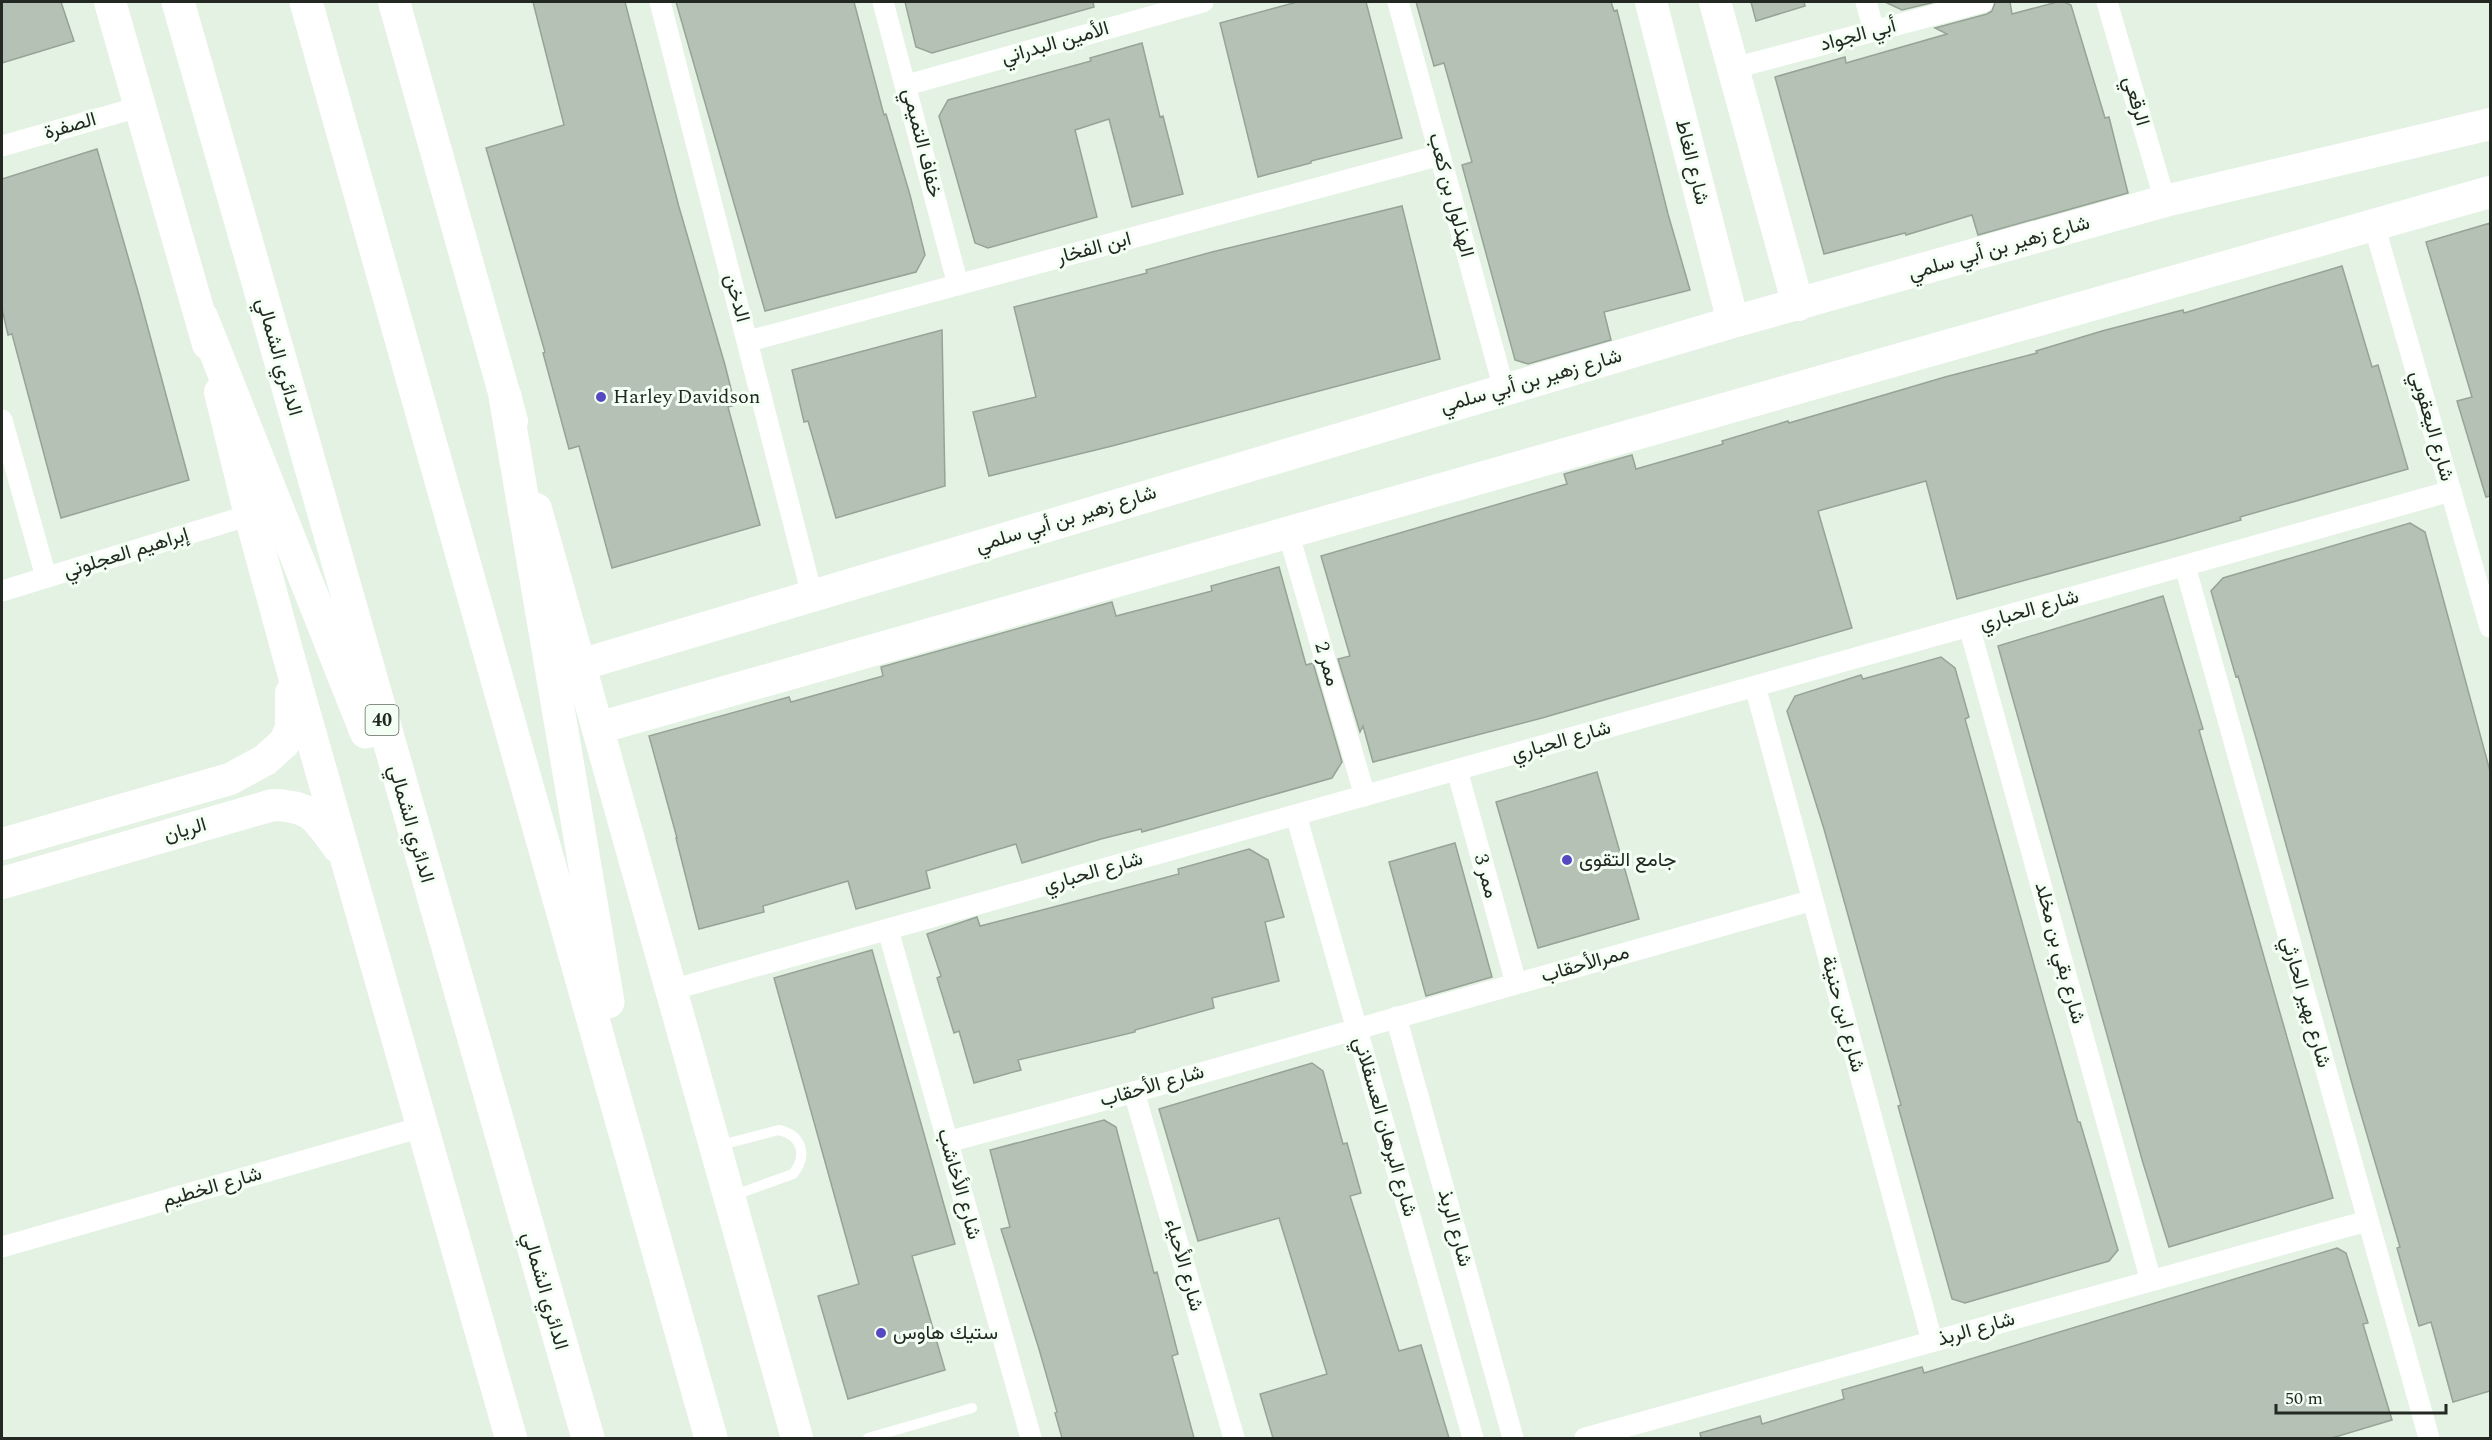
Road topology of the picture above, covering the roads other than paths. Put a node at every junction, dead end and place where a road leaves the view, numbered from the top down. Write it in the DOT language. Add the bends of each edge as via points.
graph roads {
  1 [pos="110,2"];
  2 [pos="178,2"];
  3 [pos="306,2"];
  4 [pos="394,2"];
  5 [pos="660,2"];
  6 [pos="884,2"];
  7 [pos="1203,2"];
  8 [pos="1398,2"];
  9 [pos="1651,2"];
  10 [pos="1715,2"];
  11 [pos="1866,2"];
  12 [pos="1983,2"];
  13 [pos="2107,2"];
  14 [pos="1874,31"];
  15 [pos="1734,68"];
  16 [pos="907,85"];
  17 [pos="140,107"];
  18 [pos="2490,124"];
  19 [pos="2,146"];
  20 [pos="1440,155"];
  21 [pos="2490,192"];
  22 [pos="2165,201"];
  23 [pos="2374,225"];
  24 [pos="958,285"];
  25 [pos="1798,304"];
  26 [pos="202,318"];
  27 [pos="1733,322"];
  28 [pos="748,341"];
  29 [pos="1504,388"];
  30 [pos="505,396"];
  31 [pos="2,420"];
  32 [pos="2451,491"];
  33 [pos="250,515"];
  34 [pos="1288,532"];
  35 [pos="2185,566"];
  36 [pos="46,577"];
  37 [pos="2,591"];
  38 [pos="812,595"];
  39 [pos="1969,626"];
  40 [pos="2490,627"];
  41 [pos="291,665"];
  42 [pos="580,665"];
  43 [pos="1755,686"];
  44 [pos="598,728"];
  45 [pos="251,768"];
  46 [pos="1457,770"];
  47 [pos="1365,796"];
  48 [pos="262,808"];
  49 [pos="1296,815"];
  50 [pos="2,844"];
  51 [pos="348,861"];
  52 [pos="2,883"];
  53 [pos="1813,900"];
  54 [pos="434,904"];
  55 [pos="888,930"];
  56 [pos="1516,983"];
  57 [pos="671,990"];
  58 [pos="1396,1017"];
  59 [pos="1357,1028"];
  60 [pos="1134,1092"];
  61 [pos="422,1127"];
  62 [pos="947,1142"];
  63 [pos="715,1147"];
  64 [pos="636,1170"];
  65 [pos="729,1197"];
  66 [pos="2367,1221"];
  67 [pos="2,1247"];
  68 [pos="2151,1281"];
  69 [pos="1932,1341"];
  70 [pos="972,1408"];
  71 [pos="511,1438"];
  72 [pos="588,1438"];
  73 [pos="711,1438"];
  74 [pos="797,1438"];
  75 [pos="868,1438"];
  76 [pos="1031,1438"];
  77 [pos="1234,1438"];
  78 [pos="1473,1438"];
  79 [pos="1513,1438"];
  80 [pos="1585,1438"];
  81 [pos="2429,1438"];
  1 -- 17 [label="street"];
  2 -- 54 [label="highway, الدائري الشمالي / 40"];
  3 -- 64 [label="highway"];
  4 -- 30 [label="street"];
  5 -- 28 [label="street, الدخن"];
  6 -- 16 [label="street, خفاف التميمي"];
  7 -- 16 [label="street, الأمين البدراني"];
  8 -- 20 [label="street, الهذلول بن كعب"];
  9 -- 27 [label="street, شارع الغاط"];
  10 -- 15 [label="street"];
  11 -- 14 [label="street"];
  12 -- 14 [label="street, أبي الجواد"];
  13 -- 22 [label="street, الرقعي"];
  14 -- 15 [label="street, أبي الجواد"];
  15 -- 25 [label="street"];
  16 -- 24 [label="street, خفاف التميمي"];
  17 -- 19 [label="street, الصفرة"];
  17 -- 26 [label="street"];
  18 -- 22 [label="street, شارع زهير بن أبي سلمي"];
  20 -- 24 [label="street, ابن الفخار"];
  20 -- 29 [label="street, الهذلول بن كعب"];
  21 -- 23 [label="street"];
  22 -- 25 [label="street, شارع زهير بن أبي سلمي"];
  23 -- 32 [label="street, شارع اليعقوبي"];
  23 -- 34 [label="street"];
  24 -- 28 [label="street, ابن الفخار"];
  25 -- 27 [label="street, شارع زهير بن أبي سلمي"];
  26 -- 33 [label="street"];
  26 -- 54 [label="highway"];
  27 -- 29 [label="street, شارع زهير بن أبي سلمي"];
  28 -- 38 [label="street, الدخن"];
  29 -- 38 [label="street, شارع زهير بن أبي سلمي"];
  30 -- 42 [label="street"];
  30 -- 64 [label="highway"];
  31 -- 36 [label="street"];
  32 -- 35 [label="street, شارع الحباري"];
  32 -- 40 [label="street, شارع اليعقوبي"];
  33 -- 36 [label="street, إبراهيم العجلوني"];
  33 -- 41 [label="street"];
  34 -- 44 [label="street"];
  34 -- 47 [label="street, ممر 2"];
  35 -- 39 [label="street, شارع الحباري"];
  35 -- 66 [label="street, شارع بهير الحارثي"];
  36 -- 37 [label="street, إبراهيم العجلوني"];
  38 -- 42 [label="street, شارع زهير بن أبي سلمي"];
  39 -- 43 [label="street, شارع الحباري"];
  39 -- 68 [label="street, شارع بقي بن مخلد"];
  41 -- 45 [label="street, الريان" via="291,729 284,743"];
  41 -- 51 [label="street"];
  42 -- 44 [label="street"];
  43 -- 46 [label="street, شارع الحباري"];
  43 -- 53 [label="street, شارع ابن حنينة"];
  44 -- 57 [label="street"];
  45 -- 48 [label="street"];
  45 -- 50 [label="street, الريان" via="230,779"];
  46 -- 47 [label="street, شارع الحباري"];
  46 -- 56 [label="street, ممر 3"];
  47 -- 49 [label="street, شارع الحباري"];
  48 -- 51 [label="street, الريان" via="295,806 316,817"];
  48 -- 52 [label="street, الريان"];
  49 -- 55 [label="street, شارع الحباري"];
  49 -- 59 [label="street, شارع البرهان العسقلاني"];
  51 -- 61 [label="street"];
  53 -- 56 [label="street, ممرالأحقاب"];
  53 -- 69 [label="street, شارع ابن حنينة"];
  54 -- 72 [label="highway, الدائري الشمالي / 40"];
  55 -- 57 [label="street, شارع الحباري"];
  55 -- 62 [label="street, شارع الأخاشب"];
  56 -- 58 [label="street, ممرالأحقاب"];
  57 -- 63 [label="street"];
  58 -- 59 [label="street, ممرالأحقاب"];
  58 -- 79 [label="street, شارع الربذ"];
  59 -- 60 [label="street, شارع الأحقاب"];
  59 -- 78 [label="street, شارع البرهان العسقلاني"];
  60 -- 62 [label="street, شارع الأحقاب"];
  60 -- 77 [label="street, شارع الأحياء"];
  61 -- 67 [label="street, شارع الخطيم"];
  61 -- 71 [label="street"];
  62 -- 76 [label="street, شارع الأخاشب"];
  63 -- 65 [label="street"];
  63 -- 65 [label="lane" via="779,1130 797,1138 802,1157 793,1174"];
  64 -- 73 [label="highway"];
  65 -- 74 [label="street"];
  66 -- 68 [label="street, شارع الربذ"];
  66 -- 81 [label="street, شارع بهير الحارثي"];
  68 -- 69 [label="street, شارع الربذ"];
  69 -- 80 [label="street, شارع الربذ"];
  70 -- 75 [label="lane"];
}
